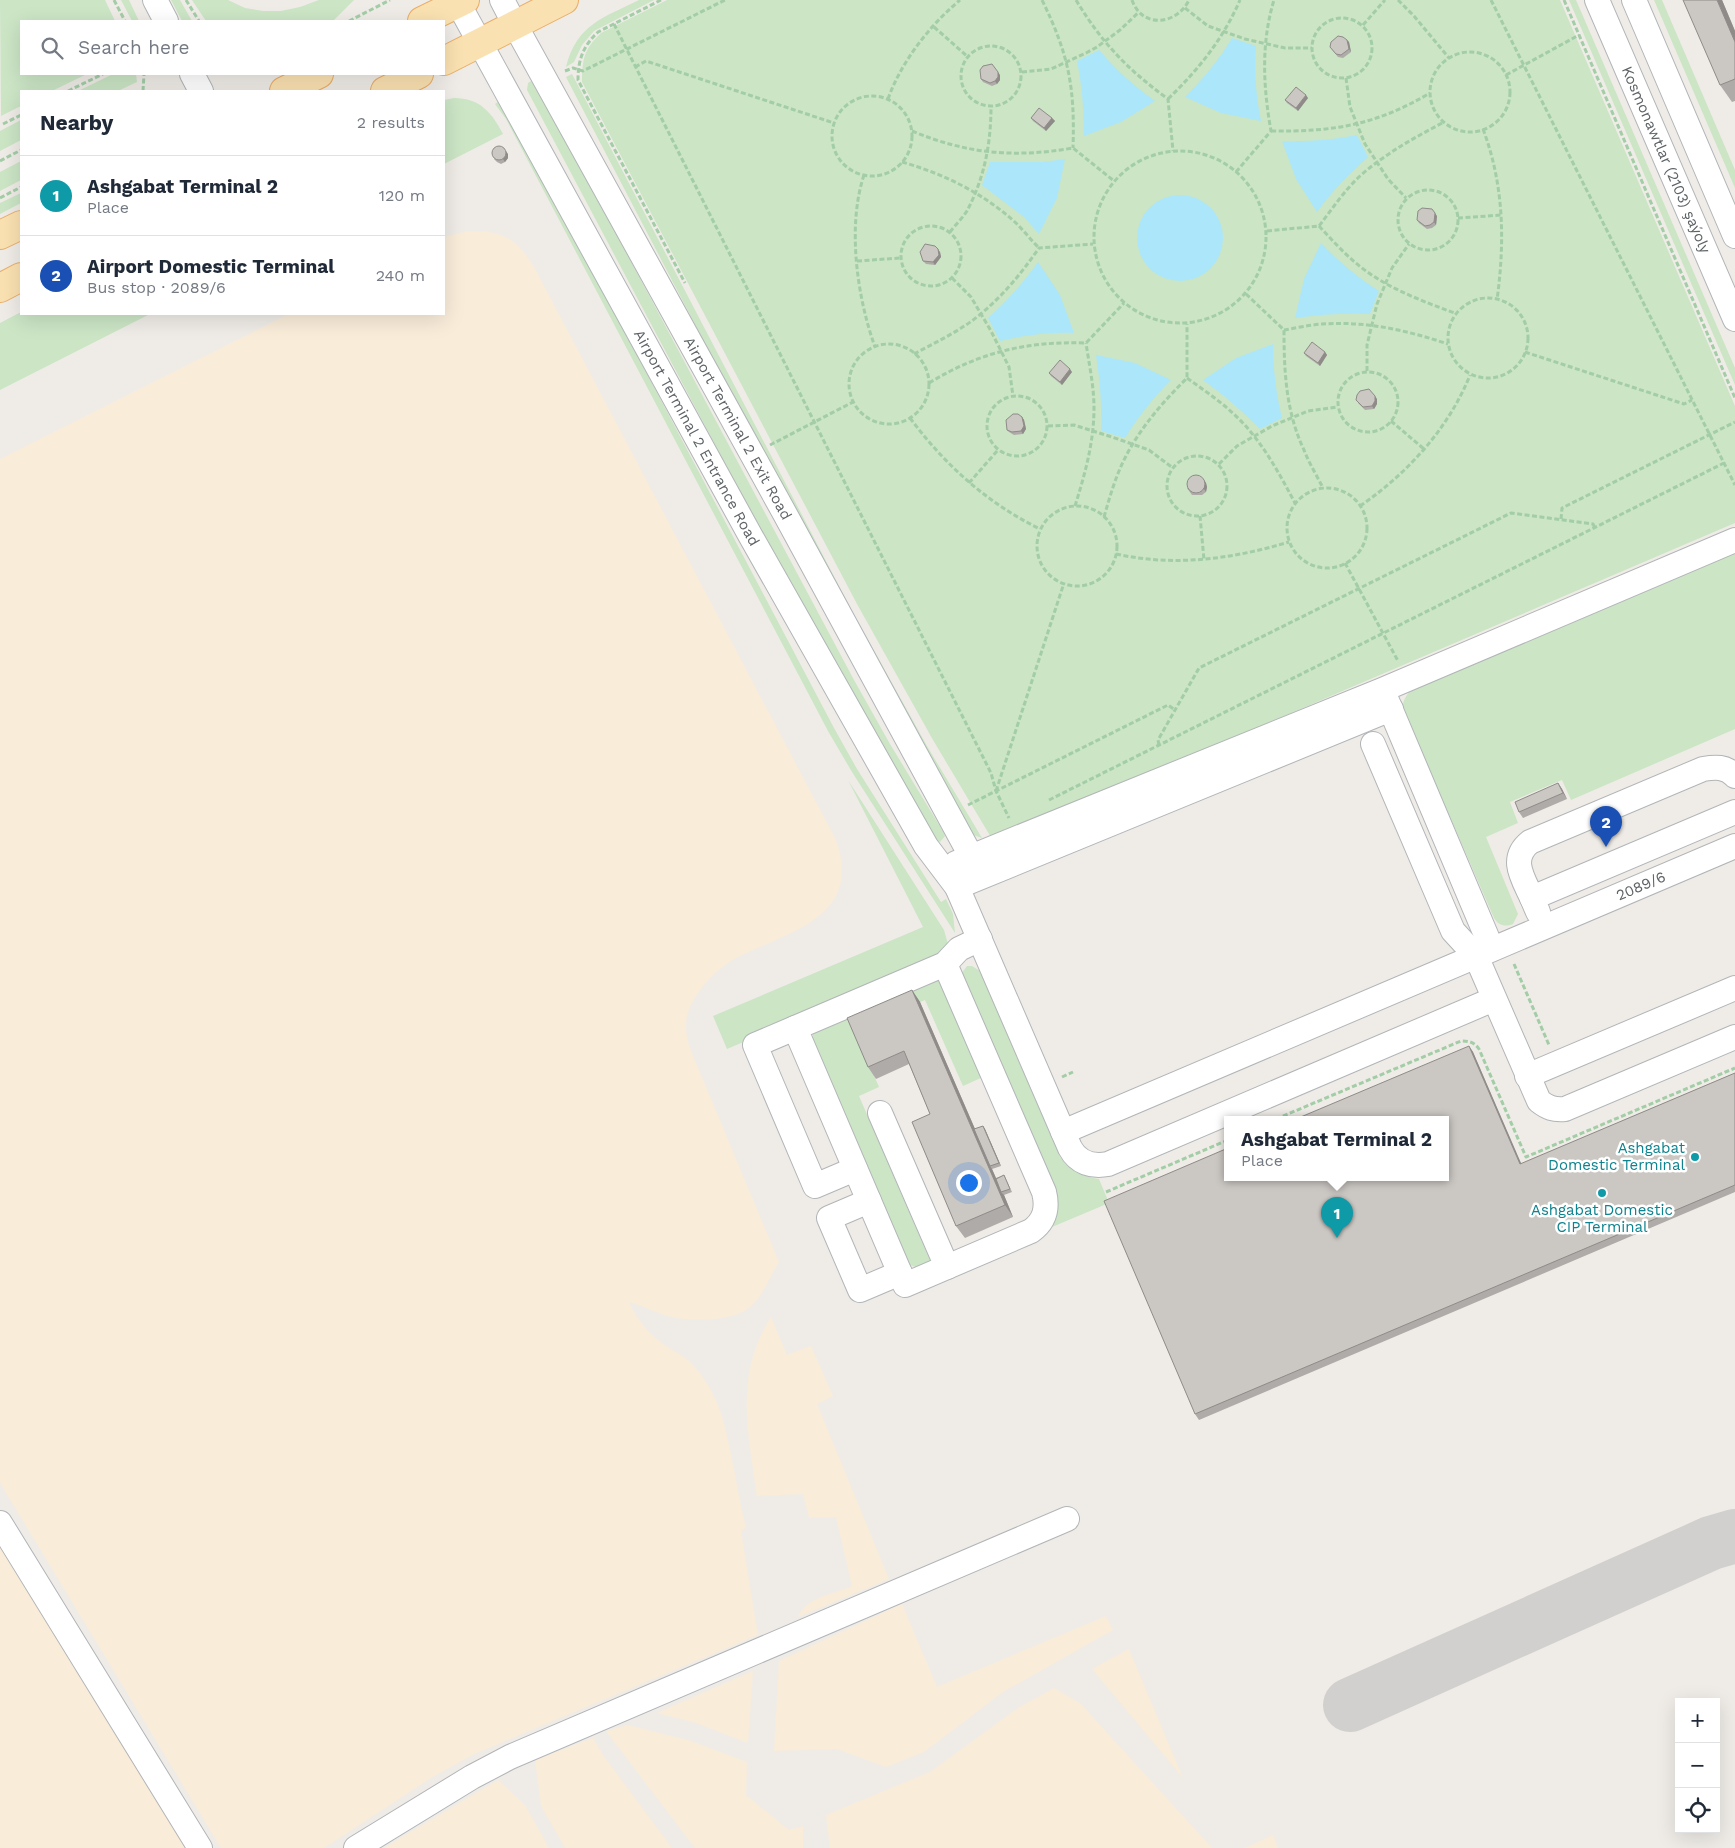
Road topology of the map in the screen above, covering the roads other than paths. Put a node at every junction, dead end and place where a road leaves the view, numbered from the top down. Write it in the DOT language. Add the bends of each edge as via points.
graph roads {
  1 [pos="155,0"];
  2 [pos="502,0"];
  3 [pos="564,0"];
  4 [pos="1597,0"];
  5 [pos="1634,0"];
  6 [pos="462,2"];
  7 [pos="165,20"];
  8 [pos="424,20"];
  9 [pos="515,25"];
  10 [pos="480,42"];
  11 [pos="445,60"];
  12 [pos="193,75"];
  13 [pos="317,75"];
  14 [pos="417,75"];
  15 [pos="200,90"];
  16 [pos="286,90"];
  17 [pos="387,90"];
  18 [pos="20,225"];
  19 [pos="0,235"];
  20 [pos="1735,236"];
  21 [pos="20,278"];
  22 [pos="0,288"];
  23 [pos="1735,319"];
  24 [pos="1735,540"];
  25 [pos="1386,699"];
  26 [pos="1373,744"];
  27 [pos="1735,776"];
  28 [pos="1735,812"];
  29 [pos="1735,846"];
  30 [pos="971,856"];
  31 [pos="950,878"];
  32 [pos="1532,898"];
  33 [pos="1545,927"];
  34 [pos="980,939"];
  35 [pos="1484,953"];
  36 [pos="945,964"];
  37 [pos="1735,988"];
  38 [pos="1494,1000"];
  39 [pos="795,1028"];
  40 [pos="1735,1037"];
  41 [pos="1527,1076"];
  42 [pos="880,1112"];
  43 [pos="1063,1132"];
  44 [pos="855,1169"];
  45 [pos="869,1201"];
  46 [pos="947,1267"];
  47 [pos="900,1273"];
  48 [pos="1067,1519"];
  49 [pos="0,1523"];
  50 [pos="200,1848"];
  51 [pos="356,1848"];
  1 -- 7 [label="street"];
  2 -- 9 [label="street, Airport Terminal 2 Exit Road"];
  3 -- 9 [label="main road"];
  4 -- 23 [label="street, Kosmonawtlar (2103) şaýoly"];
  5 -- 20 [label="street"];
  6 -- 8 [label="main road"];
  6 -- 10 [label="street, Airport Terminal 2 Entrance Road"];
  9 -- 10 [label="main road"];
  9 -- 30 [label="street, Airport Terminal 2 Exit Road"];
  10 -- 11 [label="main road"];
  10 -- 31 [label="street, Airport Terminal 2 Entrance Road" via="760,553 926,846"];
  12 -- 15 [label="street"];
  13 -- 16 [label="main road"];
  14 -- 17 [label="main road"];
  18 -- 19 [label="main road"];
  21 -- 22 [label="main road"];
  24 -- 25 [label="street"];
  25 -- 30 [label="street"];
  25 -- 31 [label="street"];
  25 -- 35 [label="street"];
  26 -- 35 [label="street" via="1453,930"];
  27 -- 32 [label="street" via="1722,767 1703,769 1530,842 1520,852 1518,860"];
  28 -- 32 [label="street"];
  29 -- 33 [label="street, 2089/6"];
  30 -- 31 [label="street"];
  31 -- 34 [label="street, Airport Terminal 2 Entrance Road"];
  32 -- 33 [label="street"];
  33 -- 35 [label="street, 2089/6"];
  34 -- 36 [label="street" via="959,949"];
  34 -- 43 [label="street, Airport Terminal 2 Entrance Road"];
  35 -- 38 [label="street"];
  35 -- 43 [label="street, 2089/6"];
  36 -- 39 [label="street"];
  36 -- 46 [label="street" via="1044,1192 1046,1208 1042,1221 1032,1231"];
  37 -- 41 [label="street"];
  38 -- 41 [label="street"];
  38 -- 43 [label="street, Airport Terminal 2 Entrance Road" via="1108,1164 1094,1166 1082,1161 1072,1152"];
  39 -- 44 [label="street"];
  39 -- 44 [label="street" via="755,1046 815,1186"];
  40 -- 41 [label="street" via="1556,1110 1539,1101"];
  42 -- 46 [label="street"];
  44 -- 45 [label="street"];
  45 -- 47 [label="street"];
  45 -- 47 [label="street" via="829,1218 856,1281 860,1290"];
  46 -- 47 [label="street" via="905,1285"];
  48 -- 51 [label="street" via="510,1757"];
  49 -- 50 [label="street"];
}
